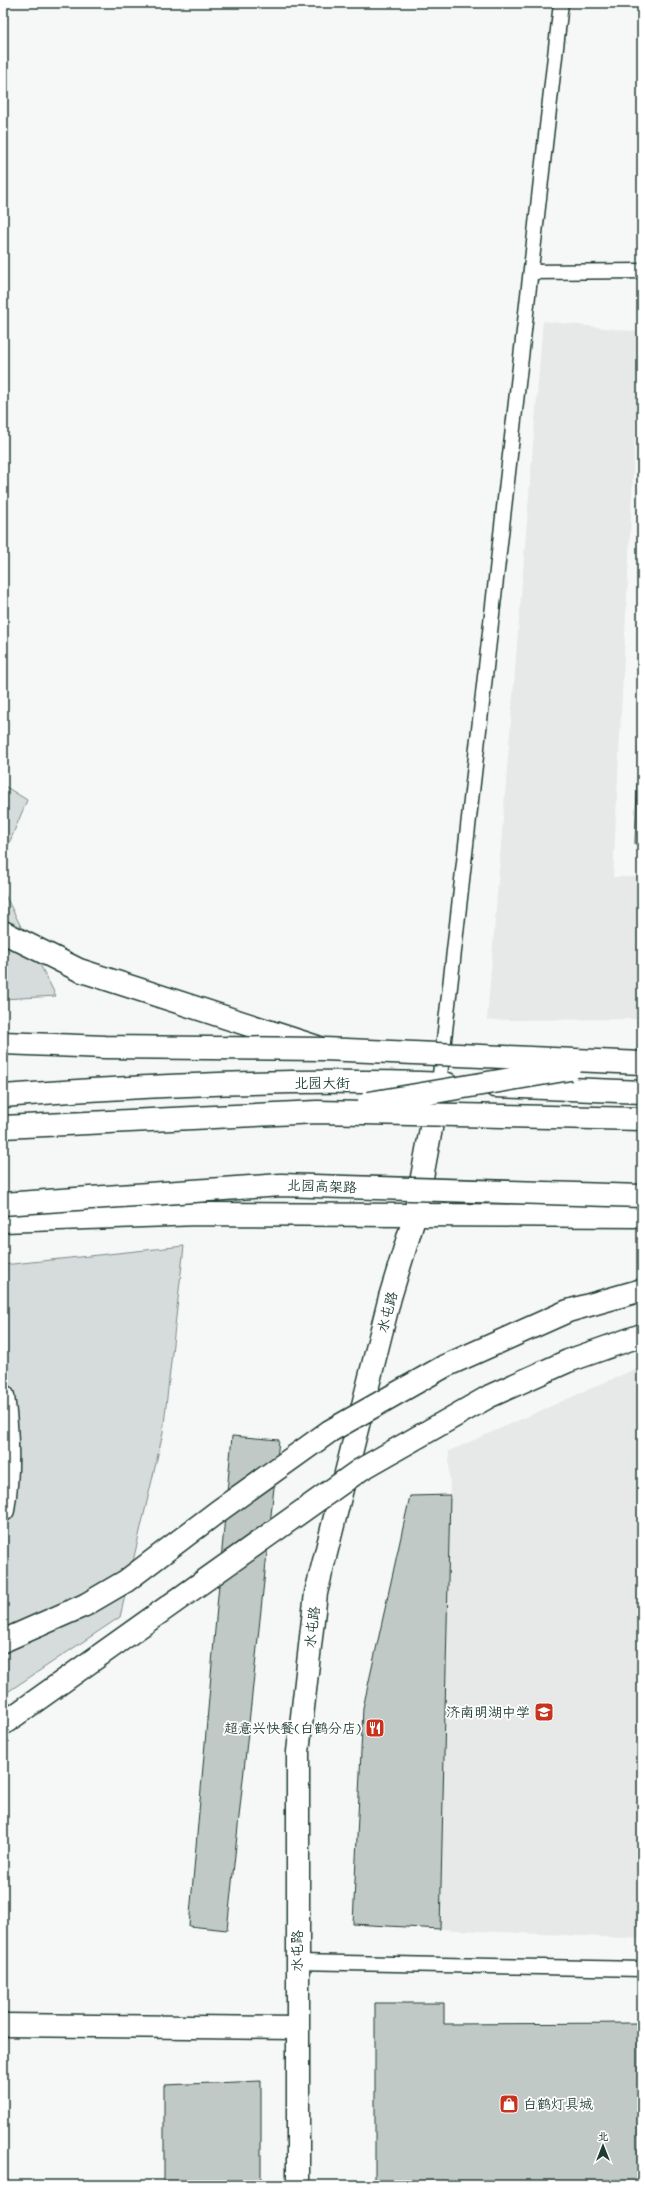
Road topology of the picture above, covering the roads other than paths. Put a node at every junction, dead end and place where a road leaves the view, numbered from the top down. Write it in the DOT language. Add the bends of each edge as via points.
graph roads {
  1 [pos="561,3"];
  2 [pos="642,271"];
  3 [pos="531,272"];
  4 [pos="3,932"];
  5 [pos="3,1043"];
  6 [pos="324,1049"];
  7 [pos="613,1062"];
  8 [pos="642,1063"];
  9 [pos="439,1084"];
  10 [pos="642,1092"];
  11 [pos="3,1096"];
  12 [pos="317,1112"];
  13 [pos="642,1119"];
  14 [pos="3,1127"];
  15 [pos="642,1196"];
  16 [pos="3,1204"];
  17 [pos="415,1215"];
  18 [pos="642,1216"];
  19 [pos="3,1221"];
  20 [pos="642,1290"];
  21 [pos="642,1335"];
  22 [pos="3,1396"];
  23 [pos="3,1510"];
  24 [pos="3,1641"];
  25 [pos="3,1724"];
  26 [pos="297,1962"];
  27 [pos="642,1969"];
  28 [pos="3,2025"];
  29 [pos="297,2028"];
  30 [pos="298,2185"];
  1 -- 3 [label="lane"];
  2 -- 3 [label="lane"];
  3 -- 9 [label="lane"];
  4 -- 6 [label="main road, bridge" via="79,970"];
  5 -- 6 [label="main road, bridge" via="105,1047"];
  6 -- 7 [label="main road, bridge"];
  7 -- 8 [label="main road, bridge"];
  7 -- 12 [label="main road, bridge"];
  9 -- 10 [label="main road, 北园大街"];
  9 -- 11 [label="main road, 北园大街" via="236,1082"];
  9 -- 17 [label="main road, 水屯路"];
  12 -- 13 [label="main road, bridge"];
  12 -- 14 [label="main road, bridge"];
  15 -- 16 [label="main road, 北园高架路, bridge" via="281,1185"];
  17 -- 18 [label="main road"];
  17 -- 19 [label="main road" via="198,1214"];
  17 -- 26 [label="main road, 水屯路" via="390,1297 316,1593 298,1752"];
  20 -- 24 [label="main road, bridge" via="568,1311 444,1366 330,1431 217,1512 126,1582 85,1605"];
  21 -- 25 [label="main road, bridge" via="568,1361 490,1396 360,1470"];
  22 -- 23 [label="main road" via="6,1420 6,1489"];
  26 -- 27 [label="lane"];
  26 -- 29 [label="main road, 水屯路"];
  28 -- 29 [label="main road"];
  29 -- 30 [label="main road, 水屯路"];
}
